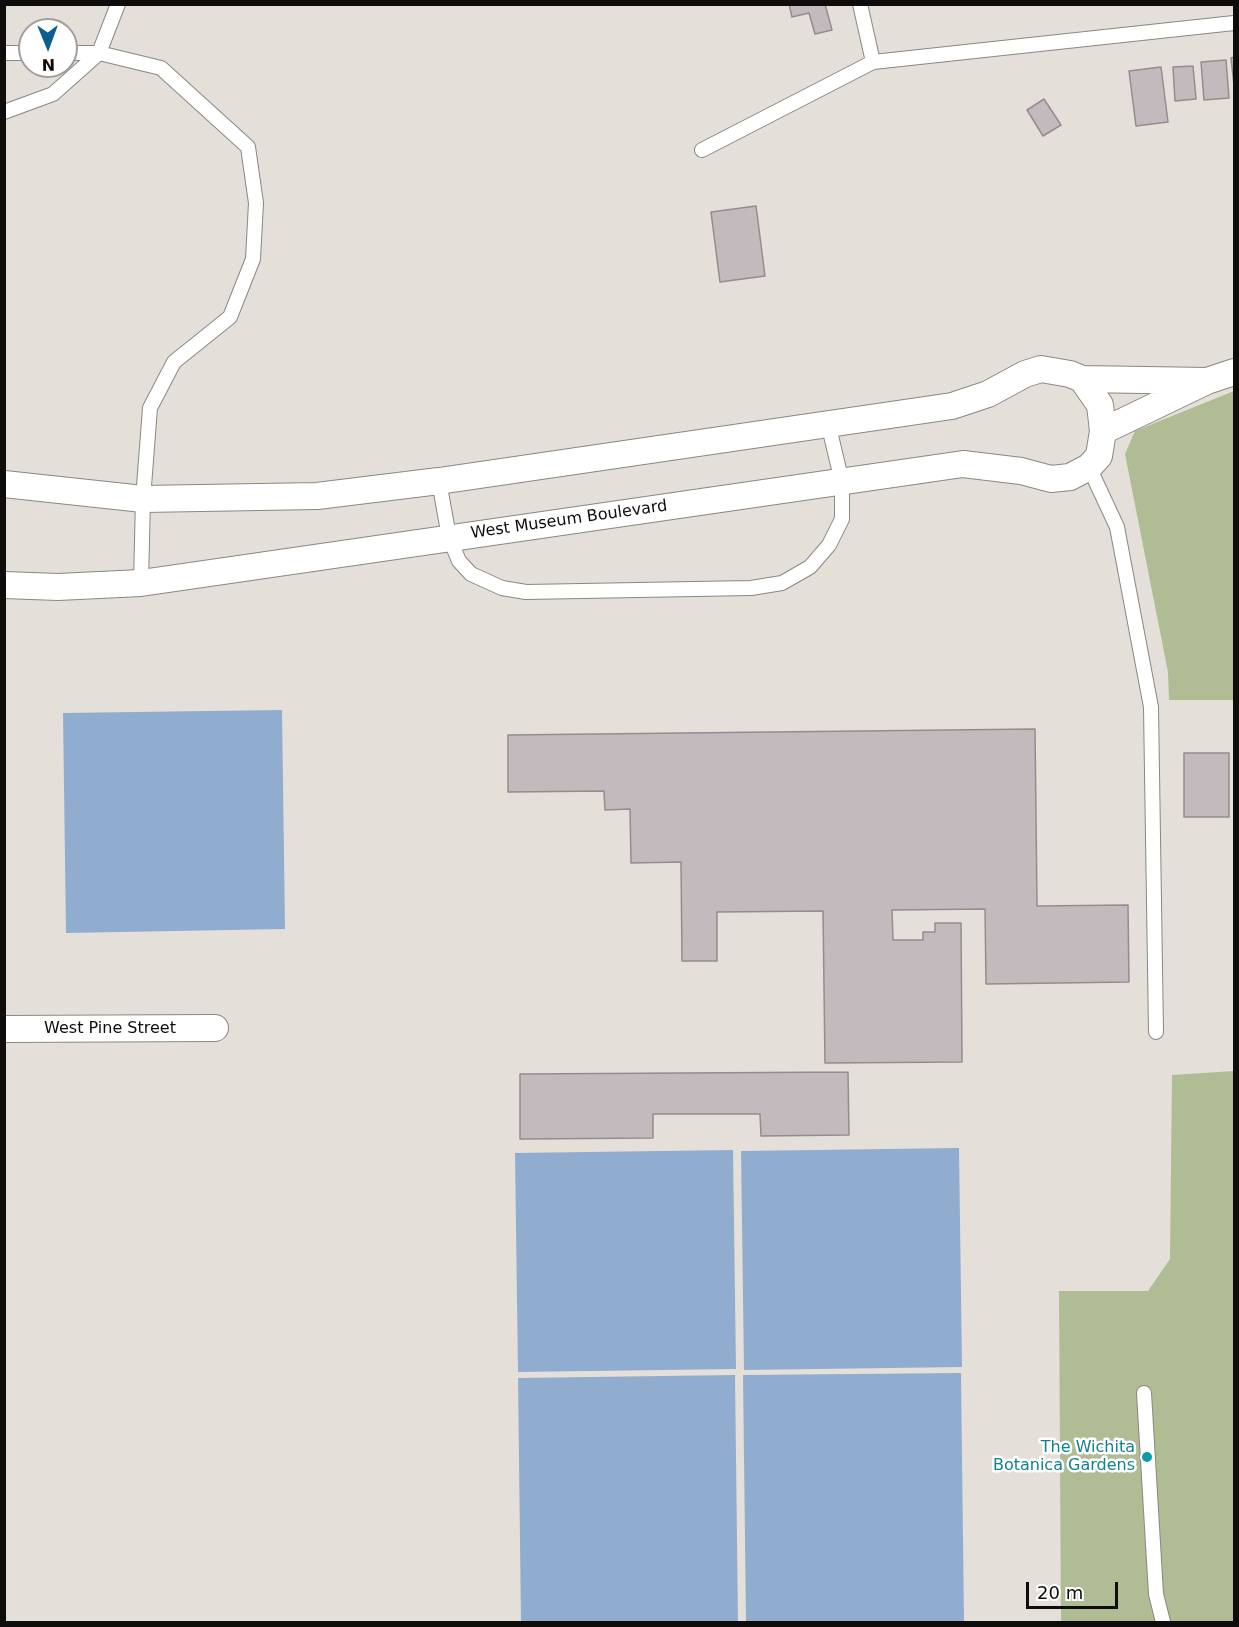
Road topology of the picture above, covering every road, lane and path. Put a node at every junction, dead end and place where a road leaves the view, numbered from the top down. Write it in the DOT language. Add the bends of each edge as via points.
graph roads {
  1 [pos="118,4"];
  2 [pos="860,4"];
  3 [pos="1234,23"];
  4 [pos="78,53"];
  5 [pos="99,53"];
  6 [pos="873,62"];
  7 [pos="4,112"];
  8 [pos="702,150"];
  9 [pos="1234,372"];
  10 [pos="1082,379"];
  11 [pos="1207,381"];
  12 [pos="828,423"];
  13 [pos="1103,431"];
  14 [pos="1089,468"];
  15 [pos="439,481"];
  16 [pos="842,482"];
  17 [pos="4,484"];
  18 [pos="142,499"];
  19 [pos="450,537"];
  20 [pos="141,583"];
  21 [pos="4,585"];
  22 [pos="215,1028"];
  23 [pos="4,1029"];
  24 [pos="1156,1032"];
  25 [pos="1144,1393"];
  26 [pos="1163,1623"];
  1 -- 5 [label="lane"];
  2 -- 6 [label="lane"];
  3 -- 6 [label="lane"];
  4 -- 5 [label="lane"];
  5 -- 7 [label="lane" via="53,94"];
  5 -- 18 [label="lane" via="161,68 248,147 256,203 253,260 230,317 174,362 150,408"];
  6 -- 8 [label="lane"];
  9 -- 11 [label="street"];
  10 -- 11 [label="street"];
  10 -- 12 [label="street" via="1041,369 952,406"];
  10 -- 13 [label="street" via="1100,405"];
  11 -- 13 [label="street"];
  12 -- 15 [label="street"];
  12 -- 16 [label="lane"];
  13 -- 14 [label="street" via="1099,456"];
  14 -- 16 [label="street, West Museum Boulevard" via="1070,477 1052,479 963,464"];
  14 -- 24 [label="lane" via="1117,527 1152,707"];
  15 -- 18 [label="street" via="316,496"];
  15 -- 19 [label="lane"];
  16 -- 19 [label="street, West Museum Boulevard"];
  16 -- 19 [label="lane" via="842,519 829,545 810,567 782,583 751,588 526,592 502,588 471,574 459,561"];
  17 -- 18 [label="street"];
  18 -- 20 [label="lane"];
  19 -- 20 [label="street, West Museum Boulevard"];
  20 -- 21 [label="street, West Museum Boulevard"];
  22 -- 23 [label="street, West Pine Street"];
  25 -- 26 [label="lane" via="1156,1594"];
}
